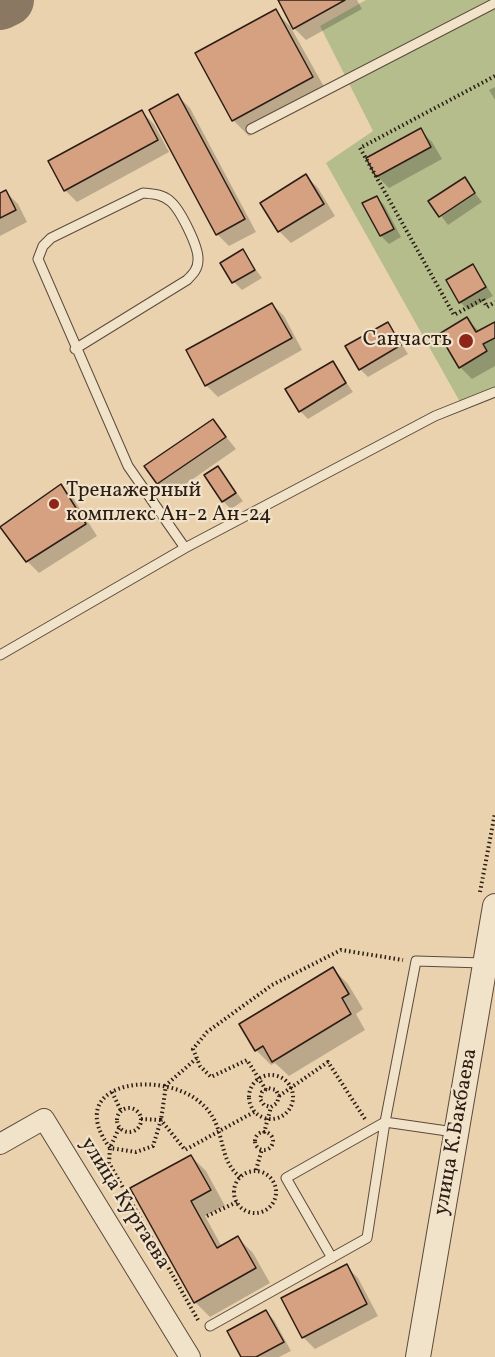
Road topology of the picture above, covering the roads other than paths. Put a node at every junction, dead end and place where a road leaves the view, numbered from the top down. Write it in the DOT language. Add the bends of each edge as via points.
graph roads {
  1 [pos="495,3"];
  2 [pos="251,129"];
  3 [pos="75,349"];
  4 [pos="495,392"];
  5 [pos="185,548"];
  6 [pos="0,655"];
  7 [pos="495,906"];
  8 [pos="493,931"];
  9 [pos="486,963"];
  10 [pos="385,1122"];
  11 [pos="457,1132"];
  12 [pos="0,1144"];
  13 [pos="332,1258"];
  14 [pos="210,1326"];
  15 [pos="190,1357"];
  16 [pos="418,1357"];
  1 -- 2 [label="lane"];
  3 -- 3 [label="lane" via="38,259 43,246 51,238 143,193 158,194 170,201 198,251 196,270 187,280"];
  3 -- 5 [label="lane" via="128,466"];
  4 -- 5 [label="lane" via="435,416"];
  5 -- 6 [label="lane"];
  7 -- 8 [label="street, улица К.Бакбаева"];
  8 -- 9 [label="street, улица К.Бакбаева"];
  9 -- 10 [label="lane" via="416,961"];
  9 -- 11 [label="street, улица К.Бакбаева"];
  10 -- 11 [label="lane"];
  10 -- 13 [label="lane" via="367,1238"];
  10 -- 13 [label="lane" via="286,1178"];
  11 -- 16 [label="street, улица К.Бакбаева"];
  12 -- 15 [label="street, улица Куртаева" via="44,1119"];
  13 -- 14 [label="lane"];
}
